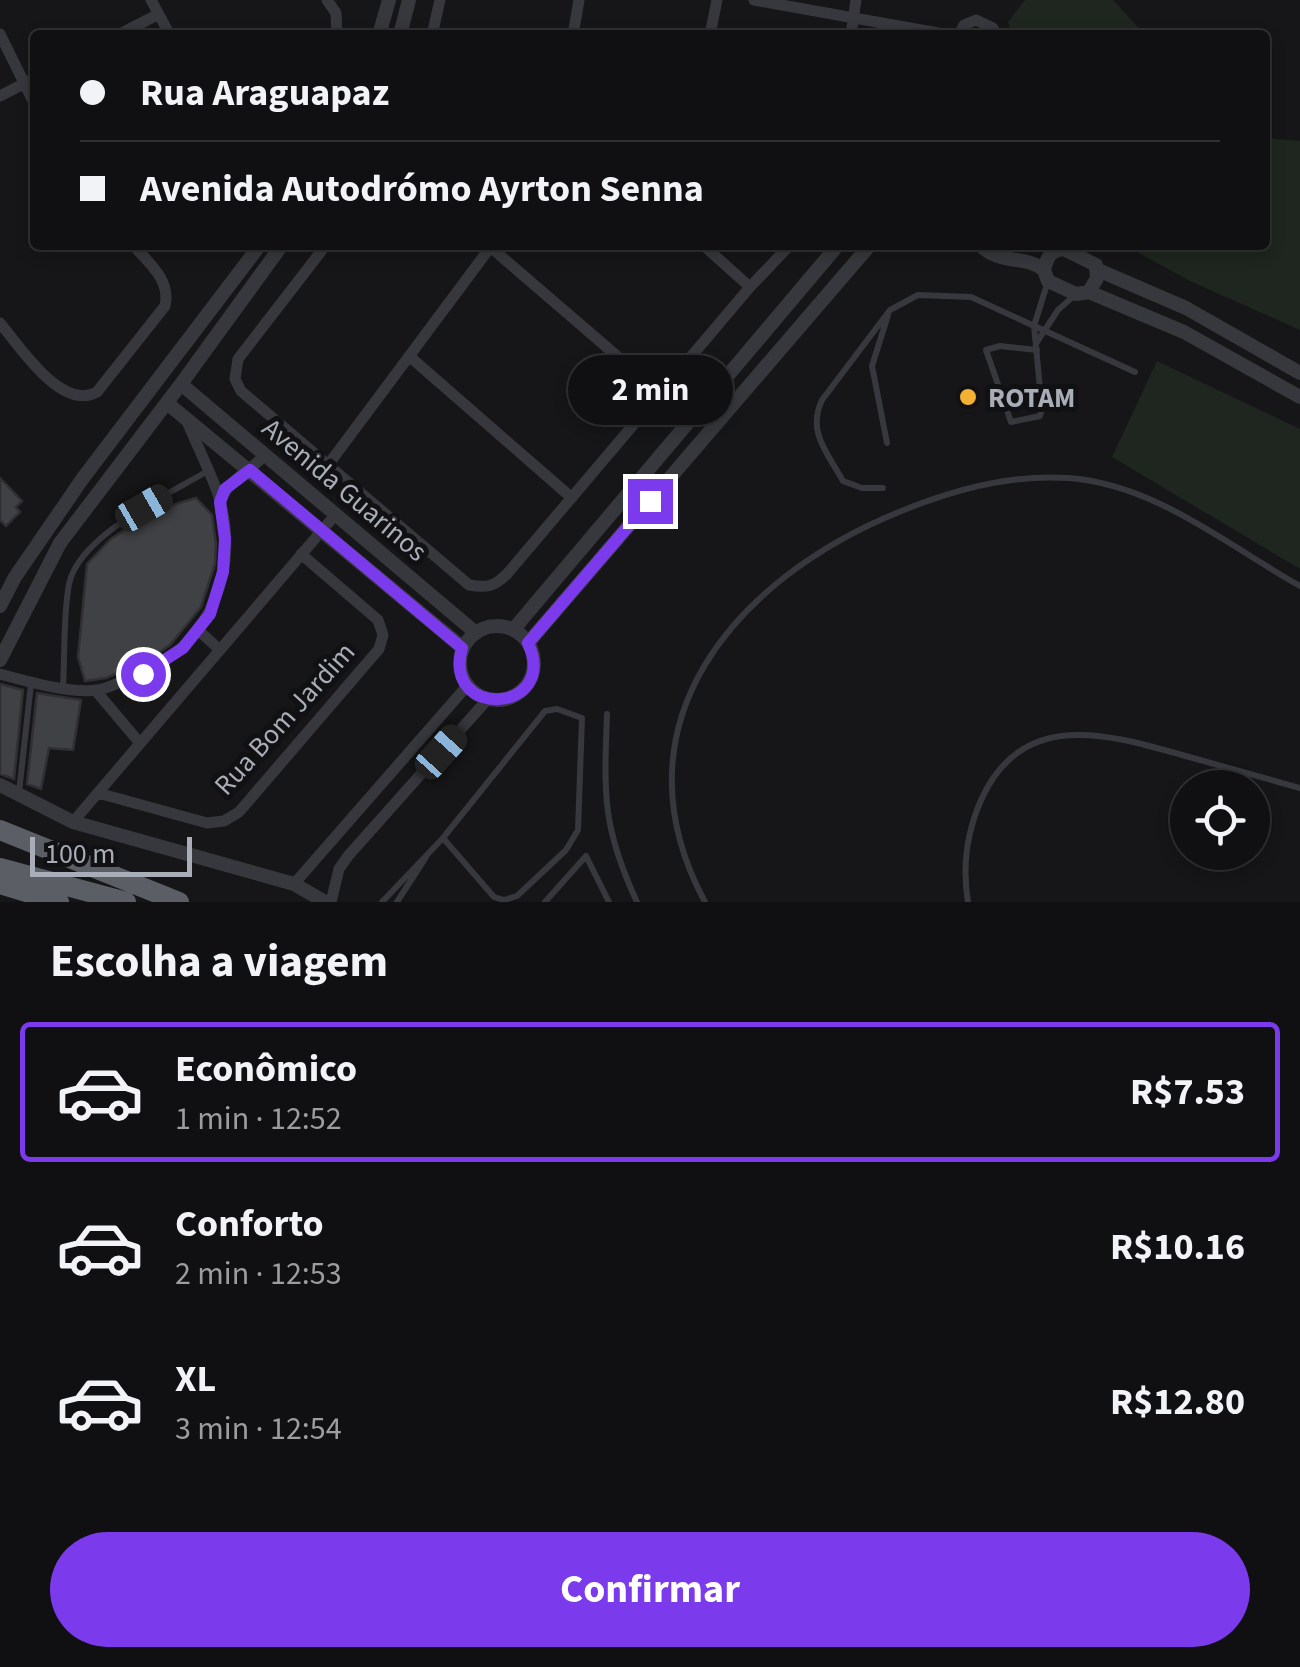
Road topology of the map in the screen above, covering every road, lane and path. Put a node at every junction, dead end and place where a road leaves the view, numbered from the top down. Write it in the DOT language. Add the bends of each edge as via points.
graph roads {
  1 [pos="150,0"];
  2 [pos="327,0"];
  3 [pos="389,0"];
  4 [pos="409,0"];
  5 [pos="440,0"];
  6 [pos="579,0"];
  7 [pos="718,0"];
  8 [pos="754,0"];
  9 [pos="856,0"];
  10 [pos="157,14"];
  11 [pos="854,16"];
  12 [pos="127,30"];
  13 [pos="167,30"];
  14 [pos="337,30"];
  15 [pos="380,30"];
  16 [pos="401,30"];
  17 [pos="433,30"];
  18 [pos="574,30"];
  19 [pos="711,30"];
  20 [pos="852,30"];
  21 [pos="924,30"];
  22 [pos="962,30"];
  23 [pos="994,30"];
  24 [pos="0,34"];
  25 [pos="29,81"];
  26 [pos="0,96"];
  27 [pos="137,250"];
  28 [pos="256,250"];
  29 [pos="278,250"];
  30 [pos="322,250"];
  31 [pos="487,250"];
  32 [pos="495,250"];
  33 [pos="709,250"];
  34 [pos="785,250"];
  35 [pos="834,250"];
  36 [pos="866,250"];
  37 [pos="988,250"];
  38 [pos="1051,250"];
  39 [pos="1064,250"];
  40 [pos="1098,270"];
  41 [pos="1046,276"];
  42 [pos="234,280"];
  43 [pos="750,287"];
  44 [pos="248,290"];
  45 [pos="1083,294"];
  46 [pos="890,310"];
  47 [pos="0,323"];
  48 [pos="1034,326"];
  49 [pos="1046,332"];
  50 [pos="1037,347"];
  51 [pos="410,356"];
  52 [pos="1135,372"];
  53 [pos="1300,373"];
  54 [pos="182,384"];
  55 [pos="660,393"];
  56 [pos="1300,397"];
  57 [pos="167,403"];
  58 [pos="186,419"];
  59 [pos="887,443"];
  60 [pos="265,455"];
  61 [pos="328,465"];
  62 [pos="250,470"];
  63 [pos="206,472"];
  64 [pos="882,488"];
  65 [pos="572,498"];
  66 [pos="220,502"];
  67 [pos="336,514"];
  68 [pos="322,530"];
  69 [pos="302,554"];
  70 [pos="1300,586"];
  71 [pos="0,606"];
  72 [pos="198,630"];
  73 [pos="514,630"];
  74 [pos="476,633"];
  75 [pos="528,643"];
  76 [pos="462,648"];
  77 [pos="220,650"];
  78 [pos="0,660"];
  79 [pos="0,674"];
  80 [pos="31,683"];
  81 [pos="63,686"];
  82 [pos="467,686"];
  83 [pos="96,691"];
  84 [pos="488,700"];
  85 [pos="608,714"];
  86 [pos="139,742"];
  87 [pos="0,785"];
  88 [pos="1300,788"];
  89 [pos="19,792"];
  90 [pos="98,794"];
  91 [pos="73,822"];
  92 [pos="0,830"];
  93 [pos="443,838"];
  94 [pos="429,852"];
  95 [pos="0,868"];
  96 [pos="0,884"];
  97 [pos="294,884"];
  98 [pos="394,886"];
  99 [pos="404,892"];
  100 [pos="59,902"];
  101 [pos="126,902"];
  102 [pos="178,902"];
  103 [pos="293,902"];
  104 [pos="328,902"];
  105 [pos="382,902"];
  106 [pos="397,902"];
  107 [pos="545,902"];
  108 [pos="609,902"];
  109 [pos="637,902"];
  110 [pos="704,902"];
  111 [pos="968,902"];
  1 -- 10 [label="street"];
  2 -- 14 [label="street"];
  3 -- 15 [label="street"];
  4 -- 16 [label="street"];
  5 -- 17 [label="street"];
  6 -- 18 [label="street"];
  7 -- 19 [label="street"];
  8 -- 11 [label="street"];
  9 -- 11 [label="street"];
  10 -- 12 [label="street"];
  10 -- 13 [label="street"];
  11 -- 20 [label="street"];
  11 -- 21 [label="street"];
  22 -- 23 [label="street" via="976,20"];
  24 -- 25 [label="street"];
  25 -- 26 [label="street"];
  27 -- 47 [label="street" via="164,284 165,306 88,397 56,385"];
  28 -- 42 [label="street"];
  29 -- 44 [label="street"];
  30 -- 61 [label="street" via="238,359 235,380"];
  31 -- 51 [label="street"];
  32 -- 55 [label="street"];
  33 -- 43 [label="street"];
  34 -- 43 [label="street"];
  35 -- 73 [label="street"];
  36 -- 75 [label="street"];
  37 -- 41 [label="street" via="1036,264"];
  38 -- 41 [label="street"];
  39 -- 40 [label="street"];
  40 -- 45 [label="street"];
  40 -- 53 [label="street" via="1186,308"];
  41 -- 45 [label="street"];
  41 -- 48 [label="lane"];
  42 -- 44 [label="street"];
  42 -- 71 [label="street" via="83,478"];
  43 -- 55 [label="street"];
  44 -- 54 [label="street"];
  45 -- 49 [label="lane" via="1058,310"];
  45 -- 56 [label="street" via="1184,332"];
  46 -- 48 [label="lane" via="918,295 971,297"];
  46 -- 59 [label="lane" via="872,366"];
  46 -- 64 [label="lane" via="814,416 843,481"];
  48 -- 49 [label="lane"];
  48 -- 50 [label="lane"];
  49 -- 50 [label="lane"];
  49 -- 52 [label="lane"];
  50 -- 50 [label="lane" via="1040,416 1011,422 986,350"];
  51 -- 61 [label="street"];
  51 -- 65 [label="street"];
  54 -- 57 [label="street"];
  54 -- 60 [label="street, Avenida Guarinos"];
  55 -- 65 [label="street"];
  57 -- 58 [label="street, Avenida Guarinos"];
  57 -- 78 [label="street" via="60,543"];
  58 -- 62 [label="street, Avenida Guarinos"];
  58 -- 63 [label="street"];
  60 -- 62 [label="street"];
  60 -- 67 [label="street, Avenida Guarinos"];
  61 -- 65 [label="street" via="469,585 486,588"];
  62 -- 66 [label="street" via="225,489"];
  62 -- 68 [label="street, Avenida Guarinos"];
  63 -- 66 [label="street"];
  63 -- 81 [label="lane" via="112,526 85,557 70,580"];
  66 -- 72 [label="street" via="223,572"];
  67 -- 68 [label="street"];
  67 -- 74 [label="street, Avenida Guarinos"];
  68 -- 69 [label="street"];
  68 -- 76 [label="street, Avenida Guarinos"];
  69 -- 77 [label="street"];
  69 -- 90 [label="street, Rua Bom Jardim" via="378,620 384,635 379,649 239,812 224,821 207,823"];
  70 -- 110 [label="lane" via="1163,505 1084,479 990,484 862,528 756,601 721,636 693,684 676,737 672,794 683,852"];
  72 -- 77 [label="street"];
  72 -- 83 [label="street" via="143,674"];
  73 -- 74 [label="street" via="494,626"];
  73 -- 75 [label="street"];
  74 -- 76 [label="street"];
  75 -- 84 [label="street" via="534,667 523,690"];
  76 -- 82 [label="street"];
  77 -- 86 [label="street"];
  79 -- 80 [label="street"];
  80 -- 81 [label="street"];
  80 -- 89 [label="lane"];
  81 -- 83 [label="street"];
  82 -- 84 [label="street"];
  82 -- 97 [label="street"];
  83 -- 86 [label="street"];
  84 -- 104 [label="street" via="348,856"];
  85 -- 109 [label="lane" via="606,811"];
  86 -- 90 [label="street"];
  87 -- 89 [label="street"];
  88 -- 111 [label="lane" via="1127,739 1072,733 1047,738 1013,756 982,798 968,844"];
  89 -- 91 [label="street"];
  90 -- 91 [label="street"];
  91 -- 97 [label="street"];
  92 -- 102 [label="highway"];
  93 -- 93 [label="lane" via="545,711 582,718 578,830 516,896 494,897"];
  93 -- 94 [label="lane"];
  94 -- 98 [label="lane"];
  94 -- 99 [label="lane"];
  95 -- 101 [label="highway"];
  96 -- 100 [label="highway"];
  97 -- 103 [label="street"];
  97 -- 104 [label="street"];
  98 -- 99 [label="lane"];
  98 -- 105 [label="lane"];
  99 -- 106 [label="lane"];
  107 -- 108 [label="lane" via="586,856"];
}
